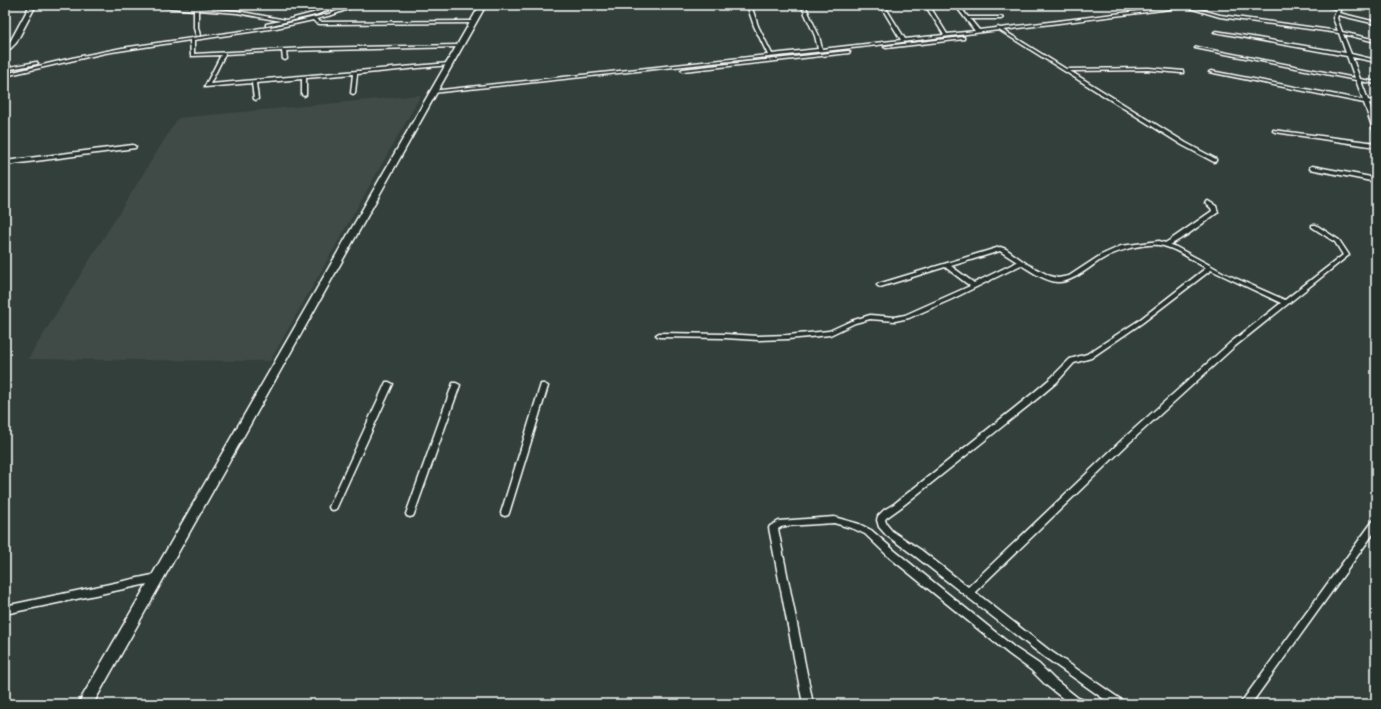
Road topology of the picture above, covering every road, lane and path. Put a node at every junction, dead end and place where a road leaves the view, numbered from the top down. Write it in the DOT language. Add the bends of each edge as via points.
graph roads {
  1 [pos="33,5"];
  2 [pos="149,5"];
  3 [pos="340,5"];
  4 [pos="356,5"];
  5 [pos="483,5"];
  6 [pos="749,5"];
  7 [pos="803,5"];
  8 [pos="882,5"];
  9 [pos="926,5"];
  10 [pos="957,5"];
  11 [pos="1196,5"];
  12 [pos="1322,5"];
  13 [pos="1371,5"];
  14 [pos="1186,6"];
  15 [pos="1339,6"];
  16 [pos="1376,6"];
  17 [pos="196,8"];
  18 [pos="1164,14"];
  19 [pos="1337,14"];
  20 [pos="966,18"];
  21 [pos="1001,18"];
  22 [pos="287,20"];
  23 [pos="315,20"];
  24 [pos="473,22"];
  25 [pos="1376,23"];
  26 [pos="998,28"];
  27 [pos="976,31"];
  28 [pos="1004,32"];
  29 [pos="1216,32"];
  30 [pos="1339,32"];
  31 [pos="198,35"];
  32 [pos="946,35"];
  33 [pos="192,40"];
  34 [pos="903,40"];
  35 [pos="1376,41"];
  36 [pos="5,42"];
  37 [pos="13,43"];
  38 [pos="459,46"];
  39 [pos="1197,48"];
  40 [pos="284,50"];
  41 [pos="820,50"];
  42 [pos="5,52"];
  43 [pos="223,54"];
  44 [pos="1349,55"];
  45 [pos="770,56"];
  46 [pos="285,59"];
  47 [pos="1376,62"];
  48 [pos="449,64"];
  49 [pos="5,69"];
  50 [pos="683,70"];
  51 [pos="1066,70"];
  52 [pos="1181,72"];
  53 [pos="1211,72"];
  54 [pos="355,73"];
  55 [pos="5,75"];
  56 [pos="304,77"];
  57 [pos="1358,78"];
  58 [pos="254,82"];
  59 [pos="1376,83"];
  60 [pos="432,92"];
  61 [pos="353,94"];
  62 [pos="304,95"];
  63 [pos="256,100"];
  64 [pos="1366,101"];
  65 [pos="1376,103"];
  66 [pos="1275,131"];
  67 [pos="1376,132"];
  68 [pos="1376,145"];
  69 [pos="133,147"];
  70 [pos="1214,160"];
  71 [pos="5,163"];
  72 [pos="1312,168"];
  73 [pos="1376,180"];
  74 [pos="1208,203"];
  75 [pos="1314,226"];
  76 [pos="1165,245"];
  77 [pos="1022,262"];
  78 [pos="946,265"];
  79 [pos="1210,268"];
  80 [pos="880,285"];
  81 [pos="974,286"];
  82 [pos="1286,303"];
  83 [pos="659,335"];
  84 [pos="389,384"];
  85 [pos="456,385"];
  86 [pos="544,386"];
  87 [pos="333,507"];
  88 [pos="504,513"];
  89 [pos="410,514"];
  90 [pos="1376,524"];
  91 [pos="157,578"];
  92 [pos="968,593"];
  93 [pos="5,610"];
  94 [pos="85,704"];
  95 [pos="808,704"];
  96 [pos="1082,704"];
  97 [pos="1119,704"];
  98 [pos="1245,704"];
  1 -- 37 [label="main road"];
  2 -- 17 [label="street"];
  3 -- 22 [label="street"];
  4 -- 23 [label="street"];
  5 -- 24 [label="main road"];
  6 -- 45 [label="street"];
  7 -- 41 [label="street" via="817,36"];
  8 -- 34 [label="street"];
  9 -- 32 [label="street"];
  10 -- 20 [label="street"];
  11 -- 14 [label="street"];
  12 -- 15 [label="street"];
  13 -- 16 [label="street"];
  14 -- 26 [label="street"];
  14 -- 30 [label="street" via="1227,17"];
  15 -- 19 [label="street"];
  17 -- 22 [label="street"];
  17 -- 31 [label="street"];
  18 -- 28 [label="street"];
  19 -- 25 [label="street"];
  19 -- 30 [label="street" via="1335,18"];
  20 -- 21 [label="street"];
  20 -- 27 [label="street"];
  22 -- 31 [label="street" via="241,30"];
  23 -- 24 [label="street" via="320,23"];
  23 -- 33 [label="street"];
  24 -- 38 [label="main road"];
  26 -- 27 [label="street"];
  26 -- 28 [label="street"];
  27 -- 32 [label="street"];
  28 -- 50 [label="street" via="814,57"];
  28 -- 51 [label="street"];
  29 -- 44 [label="street"];
  30 -- 35 [label="street"];
  30 -- 44 [label="street"];
  31 -- 49 [label="street" via="144,41"];
  32 -- 34 [label="street"];
  33 -- 43 [label="street" via="192,55"];
  33 -- 55 [label="street" via="138,46"];
  34 -- 41 [label="street"];
  36 -- 37 [label="street"];
  37 -- 42 [label="main road"];
  38 -- 40 [label="street"];
  38 -- 48 [label="main road"];
  39 -- 57 [label="street"];
  40 -- 43 [label="street"];
  40 -- 46 [label="street"];
  41 -- 45 [label="street"];
  43 -- 58 [label="street" via="207,86"];
  44 -- 47 [label="street"];
  44 -- 57 [label="street"];
  45 -- 60 [label="street"];
  48 -- 54 [label="street"];
  48 -- 60 [label="main road"];
  51 -- 52 [label="street" via="1149,69"];
  51 -- 70 [label="street"];
  53 -- 64 [label="street"];
  54 -- 56 [label="street"];
  54 -- 61 [label="street"];
  56 -- 58 [label="street"];
  56 -- 62 [label="street"];
  57 -- 59 [label="street"];
  57 -- 64 [label="street"];
  58 -- 63 [label="street"];
  60 -- 91 [label="main road"];
  64 -- 65 [label="street"];
  64 -- 67 [label="street"];
  66 -- 68 [label="street"];
  69 -- 71 [label="street"];
  72 -- 73 [label="street"];
  74 -- 76 [label="street" via="1214,207 1215,212 1184,235"];
  75 -- 82 [label="street" via="1337,241 1346,255"];
  76 -- 77 [label="street" via="1154,243 1123,247 1103,256 1071,278 1058,280 1048,278"];
  76 -- 79 [label="street"];
  77 -- 78 [label="street" via="1000,249"];
  77 -- 81 [label="street"];
  78 -- 80 [label="street"];
  78 -- 81 [label="street"];
  79 -- 82 [label="street"];
  79 -- 92 [label="street" via="1140,322 1094,353 1072,361 1035,396 882,516 883,527 888,533"];
  81 -- 83 [label="street" via="907,316 895,319 859,319 830,333 758,338"];
  82 -- 92 [label="street" via="1232,346 1133,435"];
  84 -- 87 [label="street"];
  85 -- 89 [label="street"];
  86 -- 88 [label="street"];
  90 -- 98 [label="street"];
  91 -- 93 [label="street"];
  91 -- 94 [label="main road"];
  92 -- 97 [label="street" via="1046,653"];
  95 -- 96 [label="street" via="773,528 786,523 834,520 868,532 892,554 1035,667 1050,682 1074,701"];
}
